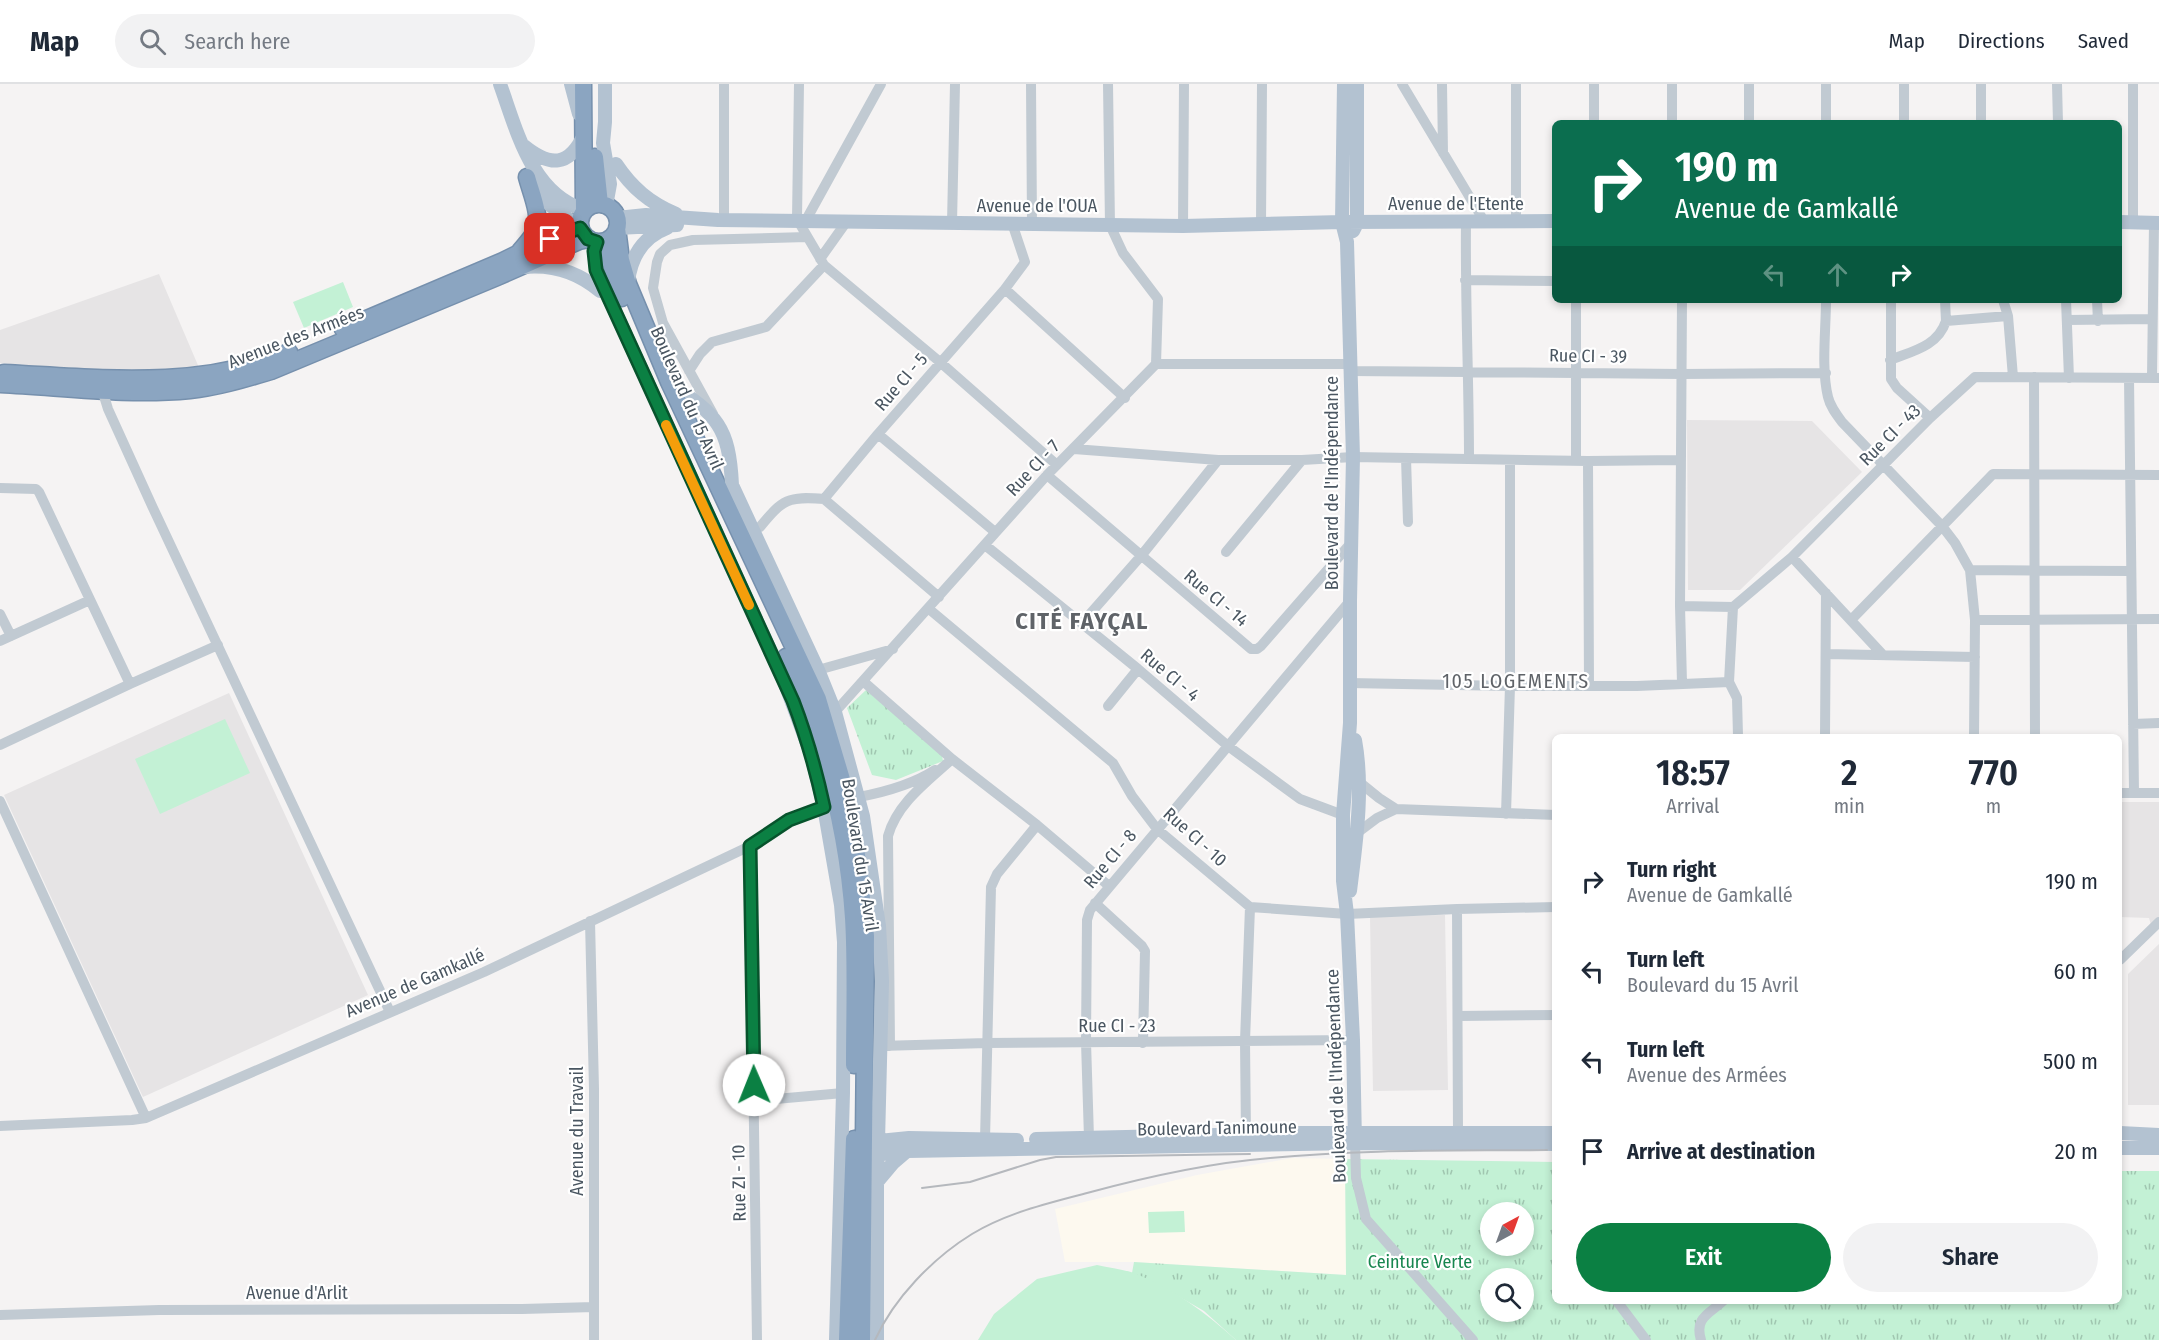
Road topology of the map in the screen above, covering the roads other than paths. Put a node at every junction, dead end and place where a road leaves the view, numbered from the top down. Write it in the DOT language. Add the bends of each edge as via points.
graph roads {
  1 [pos="500,84"];
  2 [pos="571,84"];
  3 [pos="583,84"];
  4 [pos="592,84"];
  5 [pos="605,84"];
  6 [pos="724,84"];
  7 [pos="799,84"];
  8 [pos="955,84"];
  9 [pos="1031,84"];
  10 [pos="1108,84"];
  11 [pos="1184,84"];
  12 [pos="1262,84"];
  13 [pos="1344,84"];
  14 [pos="1357,84"];
  15 [pos="1402,84"];
  16 [pos="1442,84"];
  17 [pos="1516,84"];
  18 [pos="1594,84"];
  19 [pos="1672,84"];
  20 [pos="1749,84"];
  21 [pos="1826,84"];
  22 [pos="1904,84"];
  23 [pos="1980,84"];
  24 [pos="2057,84"];
  25 [pos="2133,84"];
  26 [pos="879,85"];
  27 [pos="1594,120"];
  28 [pos="1672,120"];
  29 [pos="1749,120"];
  30 [pos="1826,120"];
  31 [pos="1904,120"];
  32 [pos="1981,120"];
  33 [pos="2058,120"];
  34 [pos="605,122"];
  35 [pos="585,133"];
  36 [pos="523,145"];
  37 [pos="1443,155"];
  38 [pos="615,164"];
  39 [pos="595,175"];
  40 [pos="527,177"];
  41 [pos="607,213"];
  42 [pos="721,220"];
  43 [pos="801,220"];
  44 [pos="682,221"];
  45 [pos="847,221"];
  46 [pos="1466,221"];
  47 [pos="1484,221"];
  48 [pos="1516,221"];
  49 [pos="1552,221"];
  50 [pos="1342,222"];
  51 [pos="1356,222"];
  52 [pos="2126,222"];
  53 [pos="952,223"];
  54 [pos="1012,223"];
  55 [pos="2156,223"];
  56 [pos="1032,224"];
  57 [pos="1261,224"];
  58 [pos="1110,225"];
  59 [pos="1183,226"];
  60 [pos="807,237"];
  61 [pos="592,238"];
  62 [pos="1347,242"];
  63 [pos="518,261"];
  64 [pos="822,262"];
  65 [pos="1466,280"];
  66 [pos="1552,281"];
  67 [pos="628,284"];
  68 [pos="1005,289"];
  69 [pos="600,291"];
  70 [pos="2156,302"];
  71 [pos="1576,303"];
  72 [pos="1682,303"];
  73 [pos="1826,303"];
  74 [pos="1891,303"];
  75 [pos="1945,303"];
  76 [pos="2004,303"];
  77 [pos="2066,303"];
  78 [pos="2097,303"];
  79 [pos="620,311"];
  80 [pos="2009,319"];
  81 [pos="2067,320"];
  82 [pos="2152,320"];
  83 [pos="1946,321"];
  84 [pos="2098,321"];
  85 [pos="1890,360"];
  86 [pos="940,363"];
  87 [pos="1156,364"];
  88 [pos="1350,368"];
  89 [pos="689,371"];
  90 [pos="1469,371"];
  91 [pos="0,372"];
  92 [pos="1576,372"];
  93 [pos="1826,373"];
  94 [pos="1682,374"];
  95 [pos="2013,377"];
  96 [pos="2034,377"];
  97 [pos="2069,378"];
  98 [pos="2129,378"];
  99 [pos="2156,378"];
  100 [pos="669,382"];
  101 [pos="0,384"];
  102 [pos="100,384"];
  103 [pos="1125,398"];
  104 [pos="1930,418"];
  105 [pos="721,427"];
  106 [pos="878,434"];
  107 [pos="1074,449"];
  108 [pos="1353,457"];
  109 [pos="1406,458"];
  110 [pos="1469,459"];
  111 [pos="1218,460"];
  112 [pos="1302,460"];
  113 [pos="1510,460"];
  114 [pos="1680,460"];
  115 [pos="1576,461"];
  116 [pos="1588,461"];
  117 [pos="1057,465"];
  118 [pos="1884,465"];
  119 [pos="2034,475"];
  120 [pos="2159,475"];
  121 [pos="1047,476"];
  122 [pos="2130,476"];
  123 [pos="0,488"];
  124 [pos="824,499"];
  125 [pos="1408,522"];
  126 [pos="1942,526"];
  127 [pos="760,527"];
  128 [pos="996,532"];
  129 [pos="1351,543"];
  130 [pos="985,545"];
  131 [pos="1226,552"];
  132 [pos="1140,556"];
  133 [pos="1792,557"];
  134 [pos="1970,570"];
  135 [pos="2034,571"];
  136 [pos="2131,571"];
  137 [pos="1826,593"];
  138 [pos="939,597"];
  139 [pos="90,600"];
  140 [pos="1350,601"];
  141 [pos="1680,606"];
  142 [pos="1733,607"];
  143 [pos="929,609"];
  144 [pos="0,614"];
  145 [pos="2159,619"];
  146 [pos="1851,620"];
  147 [pos="1975,620"];
  148 [pos="2035,620"];
  149 [pos="2132,620"];
  150 [pos="1082,623"];
  151 [pos="11,636"];
  152 [pos="0,641"];
  153 [pos="218,645"];
  154 [pos="894,649"];
  155 [pos="1826,654"];
  156 [pos="1883,655"];
  157 [pos="1975,657"];
  158 [pos="1138,669"];
  159 [pos="818,670"];
  160 [pos="864,682"];
  161 [pos="1729,682"];
  162 [pos="1349,683"];
  163 [pos="1682,683"];
  164 [pos="130,684"];
  165 [pos="1510,686"];
  166 [pos="1588,686"];
  167 [pos="1108,706"];
  168 [pos="835,712"];
  169 [pos="1350,723"];
  170 [pos="2159,723"];
  171 [pos="2133,724"];
  172 [pos="1738,734"];
  173 [pos="1825,734"];
  174 [pos="1974,734"];
  175 [pos="2035,734"];
  176 [pos="0,745"];
  177 [pos="1228,746"];
  178 [pos="952,759"];
  179 [pos="1358,781"];
  180 [pos="2122,793"];
  181 [pos="2134,793"];
  182 [pos="2159,793"];
  183 [pos="859,797"];
  184 [pos="0,801"];
  185 [pos="824,807"];
  186 [pos="1396,809"];
  187 [pos="1506,814"];
  188 [pos="1343,815"];
  189 [pos="1552,815"];
  190 [pos="1037,825"];
  191 [pos="1157,829"];
  192 [pos="1357,833"];
  193 [pos="750,846"];
  194 [pos="1109,886"];
  195 [pos="1095,903"];
  196 [pos="1250,907"];
  197 [pos="1552,907"];
  198 [pos="1457,909"];
  199 [pos="1347,914"];
  200 [pos="590,921"];
  201 [pos="2159,922"];
  202 [pos="2122,958"];
  203 [pos="390,1012"];
  204 [pos="1459,1016"];
  205 [pos="1552,1016"];
  206 [pos="1353,1040"];
  207 [pos="1245,1041"];
  208 [pos="1086,1042"];
  209 [pos="1143,1042"];
  210 [pos="987,1043"];
  211 [pos="885,1046"];
  212 [pos="843,1093"];
  213 [pos="754,1101"];
  214 [pos="879,1112"];
  215 [pos="146,1118"];
  216 [pos="0,1126"];
  217 [pos="1458,1132"];
  218 [pos="1552,1133"];
  219 [pos="2122,1133"];
  220 [pos="2159,1135"];
  221 [pos="1246,1136"];
  222 [pos="1089,1138"];
  223 [pos="1355,1138"];
  224 [pos="985,1140"];
  225 [pos="908,1144"];
  226 [pos="926,1144"];
  227 [pos="1552,1144"];
  228 [pos="879,1148"];
  229 [pos="2122,1148"];
  230 [pos="2159,1148"];
  231 [pos="878,1182"];
  232 [pos="1619,1304"];
  233 [pos="1719,1304"];
  234 [pos="594,1307"];
  235 [pos="0,1315"];
  236 [pos="594,1340"];
  237 [pos="757,1340"];
  238 [pos="836,1340"];
  239 [pos="847,1340"];
  240 [pos="862,1340"];
  241 [pos="877,1340"];
  242 [pos="1473,1340"];
  243 [pos="1646,1340"];
  244 [pos="1701,1340"];
  1 -- 36 [label="main road"];
  2 -- 35 [label="main road"];
  3 -- 35 [label="highway"];
  4 -- 39 [label="highway"];
  5 -- 34 [label="main road"];
  6 -- 42 [label="street"];
  7 -- 43 [label="street"];
  8 -- 53 [label="street"];
  9 -- 56 [label="street"];
  10 -- 58 [label="street"];
  11 -- 59 [label="street"];
  12 -- 57 [label="street"];
  13 -- 50 [label="main road, Boulevard de l'Indépendance"];
  14 -- 51 [label="main road, Boulevard de l'Indépendance"];
  15 -- 37 [label="street"];
  16 -- 37 [label="street"];
  17 -- 48 [label="street"];
  18 -- 27 [label="street"];
  19 -- 28 [label="street"];
  20 -- 29 [label="street"];
  21 -- 30 [label="street"];
  22 -- 31 [label="street"];
  23 -- 32 [label="street"];
  24 -- 33 [label="street"];
  25 -- 52 [label="street"];
  26 -- 43 [label="street"];
  34 -- 38 [label="main road"];
  34 -- 41 [label="main road"];
  35 -- 36 [label="main road" via="574,153 556,161 543,159"];
  35 -- 39 [label="main road"];
  35 -- 41 [label="highway"];
  36 -- 40 [label="main road"];
  36 -- 41 [label="main road" via="538,176 562,200"];
  37 -- 47 [label="street"];
  38 -- 41 [label="main road" via="617,177"];
  38 -- 44 [label="main road" via="643,196"];
  39 -- 41 [label="highway"];
  40 -- 61 [label="main road" via="550,205"];
  40 -- 63 [label="highway" via="537,217"];
  41 -- 44 [label="main road"];
  41 -- 61 [label="highway" via="612,237"];
  41 -- 61 [label="highway" via="580,217"];
  41 -- 67 [label="highway, Boulevard du 15 Avril"];
  42 -- 43 [label="main road, Avenue de l'OUA"];
  42 -- 44 [label="main road, Avenue de l'OUA"];
  43 -- 45 [label="main road, Avenue de l'OUA"];
  43 -- 60 [label="street"];
  44 -- 67 [label="main road" via="657,232 642,245 632,263"];
  45 -- 53 [label="main road, Avenue de l'OUA"];
  45 -- 64 [label="street"];
  46 -- 47 [label="main road, Avenue de l'Etente"];
  46 -- 51 [label="main road, Avenue de l'Etente"];
  46 -- 65 [label="street"];
  47 -- 48 [label="main road, Avenue de l'Etente"];
  48 -- 49 [label="main road, Avenue de l'Etente"];
  50 -- 51 [label="main road, Avenue de l'OUA"];
  50 -- 57 [label="main road, Avenue de l'OUA"];
  50 -- 62 [label="main road, Boulevard de l'Indépendance"];
  51 -- 62 [label="main road, Boulevard de l'Indépendance"];
  52 -- 55 [label="main road"];
  53 -- 54 [label="main road, Avenue de l'OUA"];
  54 -- 56 [label="main road, Avenue de l'OUA"];
  54 -- 68 [label="street, Rue CI - 5" via="1026,262"];
  55 -- 70 [label="street"];
  56 -- 58 [label="main road, Avenue de l'OUA"];
  57 -- 59 [label="main road, Avenue de l'OUA"];
  58 -- 59 [label="main road, Avenue de l'OUA"];
  58 -- 87 [label="street" via="1123,253 1158,299"];
  60 -- 64 [label="street"];
  60 -- 89 [label="street" via="693,240 664,249 657,262 653,288 663,323"];
  61 -- 63 [label="highway, Avenue des Armées" via="547,240"];
  61 -- 69 [label="main road, Boulevard du 15 Avril" via="585,251 586,264"];
  61 -- 79 [label="highway, Boulevard du 15 Avril"];
  62 -- 88 [label="main road, Boulevard de l'Indépendance"];
  63 -- 69 [label="main road" via="564,270"];
  63 -- 102 [label="highway, Avenue des Armées" via="267,360 198,376"];
  64 -- 86 [label="street"];
  64 -- 89 [label="street" via="766,327 712,342"];
  65 -- 66 [label="street"];
  65 -- 90 [label="street"];
  67 -- 100 [label="highway, Boulevard du 15 Avril"];
  68 -- 86 [label="street, Rue CI - 5"];
  68 -- 103 [label="street"];
  69 -- 79 [label="main road, Boulevard du 15 Avril"];
  70 -- 82 [label="street"];
  71 -- 92 [label="street"];
  72 -- 94 [label="street"];
  73 -- 93 [label="street"];
  74 -- 85 [label="street"];
  75 -- 83 [label="street"];
  76 -- 80 [label="street"];
  77 -- 81 [label="street"];
  78 -- 84 [label="street"];
  79 -- 185 [label="main road, Boulevard du 15 Avril" via="793,701"];
  79 -- 239 [label="highway, Boulevard du 15 Avril" via="794,675 812,718 837,808 855,949"];
  80 -- 83 [label="street"];
  80 -- 95 [label="street"];
  81 -- 84 [label="street"];
  81 -- 97 [label="street"];
  82 -- 84 [label="street"];
  82 -- 99 [label="street"];
  83 -- 85 [label="street" via="1943,331 1930,343"];
  85 -- 104 [label="street" via="1893,383"];
  86 -- 106 [label="street, Rue CI - 5"];
  86 -- 117 [label="street"];
  87 -- 88 [label="street, Rue CI - 39"];
  87 -- 103 [label="street, Rue CI - 7"];
  88 -- 90 [label="street, Rue CI - 39"];
  88 -- 108 [label="main road, Boulevard de l'Indépendance"];
  89 -- 105 [label="street"];
  90 -- 92 [label="street, Rue CI - 39"];
  90 -- 110 [label="street"];
  91 -- 102 [label="highway, Avenue des Armées"];
  92 -- 94 [label="street, Rue CI - 39"];
  92 -- 115 [label="street"];
  93 -- 94 [label="street, Rue CI - 39"];
  93 -- 118 [label="street" via="1833,409"];
  94 -- 114 [label="street"];
  95 -- 96 [label="street, Rue CI - 43"];
  95 -- 104 [label="street, Rue CI - 43" via="1975,377"];
  96 -- 97 [label="street, Rue CI - 43"];
  96 -- 119 [label="street"];
  97 -- 98 [label="street, Rue CI - 43"];
  98 -- 99 [label="street, Rue CI - 43"];
  98 -- 122 [label="street"];
  100 -- 105 [label="main road, Boulevard du 15 Avril"];
  100 -- 240 [label="highway, Boulevard du 15 Avril" via="818,699 849,810 867,946"];
  101 -- 102 [label="highway, Avenue des Armées"];
  102 -- 153 [label="street" via="121,438"];
  103 -- 107 [label="street, Rue CI - 7"];
  104 -- 118 [label="street, Rue CI - 43"];
  105 -- 159 [label="main road, Boulevard du 15 Avril" via="730,451 732,485"];
  106 -- 124 [label="street, Rue CI - 5"];
  106 -- 128 [label="street"];
  107 -- 111 [label="street"];
  107 -- 117 [label="street, Rue CI - 7"];
  108 -- 109 [label="street"];
  108 -- 112 [label="street"];
  108 -- 129 [label="main road, Boulevard de l'Indépendance"];
  109 -- 110 [label="street"];
  109 -- 125 [label="street"];
  110 -- 113 [label="street"];
  111 -- 112 [label="street"];
  111 -- 132 [label="street"];
  112 -- 131 [label="street"];
  113 -- 115 [label="street"];
  113 -- 165 [label="street"];
  114 -- 116 [label="street"];
  114 -- 141 [label="street"];
  115 -- 116 [label="street"];
  116 -- 166 [label="street"];
  117 -- 121 [label="street, Rue CI - 7"];
  118 -- 126 [label="street"];
  118 -- 133 [label="street, Rue CI - 43"];
  119 -- 122 [label="street"];
  119 -- 126 [label="street" via="1993,474"];
  119 -- 135 [label="street"];
  120 -- 122 [label="street"];
  121 -- 128 [label="street, Rue CI - 7"];
  121 -- 132 [label="street, Rue CI - 14"];
  122 -- 136 [label="street"];
  123 -- 139 [label="street" via="38,490"];
  124 -- 127 [label="street" via="790,500 778,506"];
  124 -- 138 [label="street"];
  126 -- 134 [label="street"];
  126 -- 146 [label="street"];
  128 -- 130 [label="street, Rue CI - 7"];
  129 -- 132 [label="street, Rue CI - 14" via="1257,649 1251,649"];
  129 -- 140 [label="main road, Boulevard de l'Indépendance"];
  130 -- 138 [label="street, Rue CI - 7"];
  130 -- 150 [label="street, Rue CI - 4"];
  132 -- 150 [label="street"];
  133 -- 137 [label="street"];
  133 -- 142 [label="street, Rue CI - 43"];
  134 -- 135 [label="street"];
  134 -- 147 [label="street"];
  135 -- 136 [label="street"];
  135 -- 148 [label="street"];
  136 -- 149 [label="street"];
  137 -- 146 [label="street"];
  137 -- 155 [label="street"];
  138 -- 143 [label="street, Rue CI - 7"];
  139 -- 151 [label="street"];
  139 -- 164 [label="street"];
  140 -- 162 [label="main road, Boulevard de l'Indépendance"];
  140 -- 177 [label="street, Rue CI - 8"];
  141 -- 142 [label="street"];
  141 -- 163 [label="street"];
  142 -- 161 [label="street"];
  143 -- 154 [label="street, Rue CI - 7"];
  143 -- 191 [label="street, Rue CI - 10" via="1113,763"];
  144 -- 151 [label="street"];
  145 -- 149 [label="street"];
  146 -- 156 [label="street"];
  147 -- 148 [label="street"];
  147 -- 157 [label="street"];
  148 -- 149 [label="street"];
  148 -- 175 [label="street"];
  149 -- 171 [label="street"];
  150 -- 158 [label="street, Rue CI - 4"];
  151 -- 152 [label="street"];
  153 -- 164 [label="street"];
  153 -- 203 [label="street"];
  154 -- 159 [label="street"];
  154 -- 160 [label="street, Rue CI - 7"];
  155 -- 156 [label="street"];
  155 -- 173 [label="street"];
  156 -- 157 [label="street"];
  157 -- 174 [label="street"];
  158 -- 167 [label="street"];
  158 -- 177 [label="street, Rue CI - 4"];
  159 -- 168 [label="main road, Boulevard du 15 Avril"];
  160 -- 168 [label="street, Rue CI - 7"];
  160 -- 178 [label="street"];
  161 -- 163 [label="street"];
  161 -- 172 [label="street" via="1737,699"];
  162 -- 165 [label="street"];
  162 -- 169 [label="main road, Boulevard de l'Indépendance"];
  163 -- 166 [label="street"];
  164 -- 176 [label="street"];
  165 -- 166 [label="street"];
  165 -- 187 [label="street"];
  168 -- 183 [label="main road, Boulevard du 15 Avril"];
  169 -- 179 [label="main road, Boulevard de l'Indépendance" via="1357,751"];
  169 -- 188 [label="main road, Boulevard de l'Indépendance"];
  170 -- 171 [label="street"];
  171 -- 181 [label="street"];
  177 -- 188 [label="street, Rue CI - 4" via="1300,799"];
  177 -- 191 [label="street, Rue CI - 8"];
  178 -- 183 [label="street" via="926,776"];
  178 -- 190 [label="street"];
  178 -- 211 [label="street" via="899,811 888,836"];
  179 -- 186 [label="street"];
  179 -- 192 [label="main road, Boulevard de l'Indépendance"];
  180 -- 181 [label="street"];
  181 -- 182 [label="street"];
  183 -- 211 [label="main road, Boulevard du 15 Avril" via="875,887"];
  184 -- 215 [label="street"];
  185 -- 193 [label="street, Avenue de Gamkallé" via="789,820"];
  185 -- 212 [label="main road, Boulevard du 15 Avril" via="842,905"];
  186 -- 187 [label="street"];
  186 -- 192 [label="street"];
  187 -- 189 [label="street"];
  188 -- 199 [label="main road, Boulevard de l'Indépendance"];
  190 -- 194 [label="street"];
  190 -- 210 [label="street" via="991,887"];
  191 -- 194 [label="street, Rue CI - 8"];
  191 -- 196 [label="street, Rue CI - 10"];
  192 -- 199 [label="main road, Boulevard de l'Indépendance"];
  193 -- 200 [label="street, Avenue de Gamkallé"];
  193 -- 213 [label="street, Rue ZI - 10"];
  194 -- 195 [label="street, Rue CI - 8"];
  195 -- 208 [label="street, Rue CI - 8" via="1087,920"];
  195 -- 209 [label="street" via="1144,951"];
  196 -- 199 [label="street"];
  196 -- 207 [label="street"];
  197 -- 198 [label="street"];
  198 -- 199 [label="street"];
  198 -- 204 [label="street"];
  199 -- 206 [label="main road, Boulevard de l'Indépendance"];
  200 -- 203 [label="street, Avenue de Gamkallé"];
  200 -- 234 [label="street, Avenue du Travail"];
  201 -- 202 [label="street"];
  203 -- 215 [label="street, Avenue de Gamkallé"];
  204 -- 205 [label="street"];
  204 -- 217 [label="street"];
  206 -- 207 [label="street, Rue CI - 23"];
  206 -- 223 [label="main road, Boulevard de l'Indépendance"];
  207 -- 209 [label="street, Rue CI - 23"];
  207 -- 221 [label="street"];
  208 -- 209 [label="street, Rue CI - 23"];
  208 -- 210 [label="street, Rue CI - 23"];
  208 -- 222 [label="street, Rue CI - 8"];
  210 -- 211 [label="street, Rue CI - 23"];
  210 -- 224 [label="street"];
  211 -- 214 [label="main road, Boulevard du 15 Avril"];
  212 -- 213 [label="street"];
  212 -- 238 [label="main road, Boulevard du 15 Avril"];
  213 -- 237 [label="street, Rue ZI - 10"];
  214 -- 225 [label="main road"];
  214 -- 228 [label="main road, Boulevard du 15 Avril"];
  215 -- 216 [label="street, Avenue de Gamkallé"];
  217 -- 218 [label="main road, Boulevard Tanimoune"];
  217 -- 223 [label="main road, Boulevard Tanimoune"];
  219 -- 220 [label="main road"];
  221 -- 222 [label="main road, Boulevard Tanimoune"];
  221 -- 223 [label="main road, Boulevard Tanimoune"];
  222 -- 224 [label="main road, Boulevard Tanimoune"];
  223 -- 226 [label="main road, Boulevard Tanimoune"];
  223 -- 227 [label="main road, Boulevard Tanimoune"];
  223 -- 242 [label="street, Boulevard de l'Indépendance" via="1356,1178 1366,1219"];
  224 -- 226 [label="main road, Boulevard Tanimoune"];
  225 -- 226 [label="main road, Boulevard Tanimoune"];
  225 -- 228 [label="main road, Boulevard Tanimoune"];
  225 -- 231 [label="main road"];
  228 -- 231 [label="main road, Boulevard du 15 Avril"];
  229 -- 230 [label="main road"];
  231 -- 241 [label="main road, Boulevard du 15 Avril"];
  232 -- 243 [label="street"];
  233 -- 244 [label="street" via="1700,1323"];
  234 -- 235 [label="street, Avenue d'Arlit"];
  234 -- 236 [label="street, Avenue du Travail"];
}
